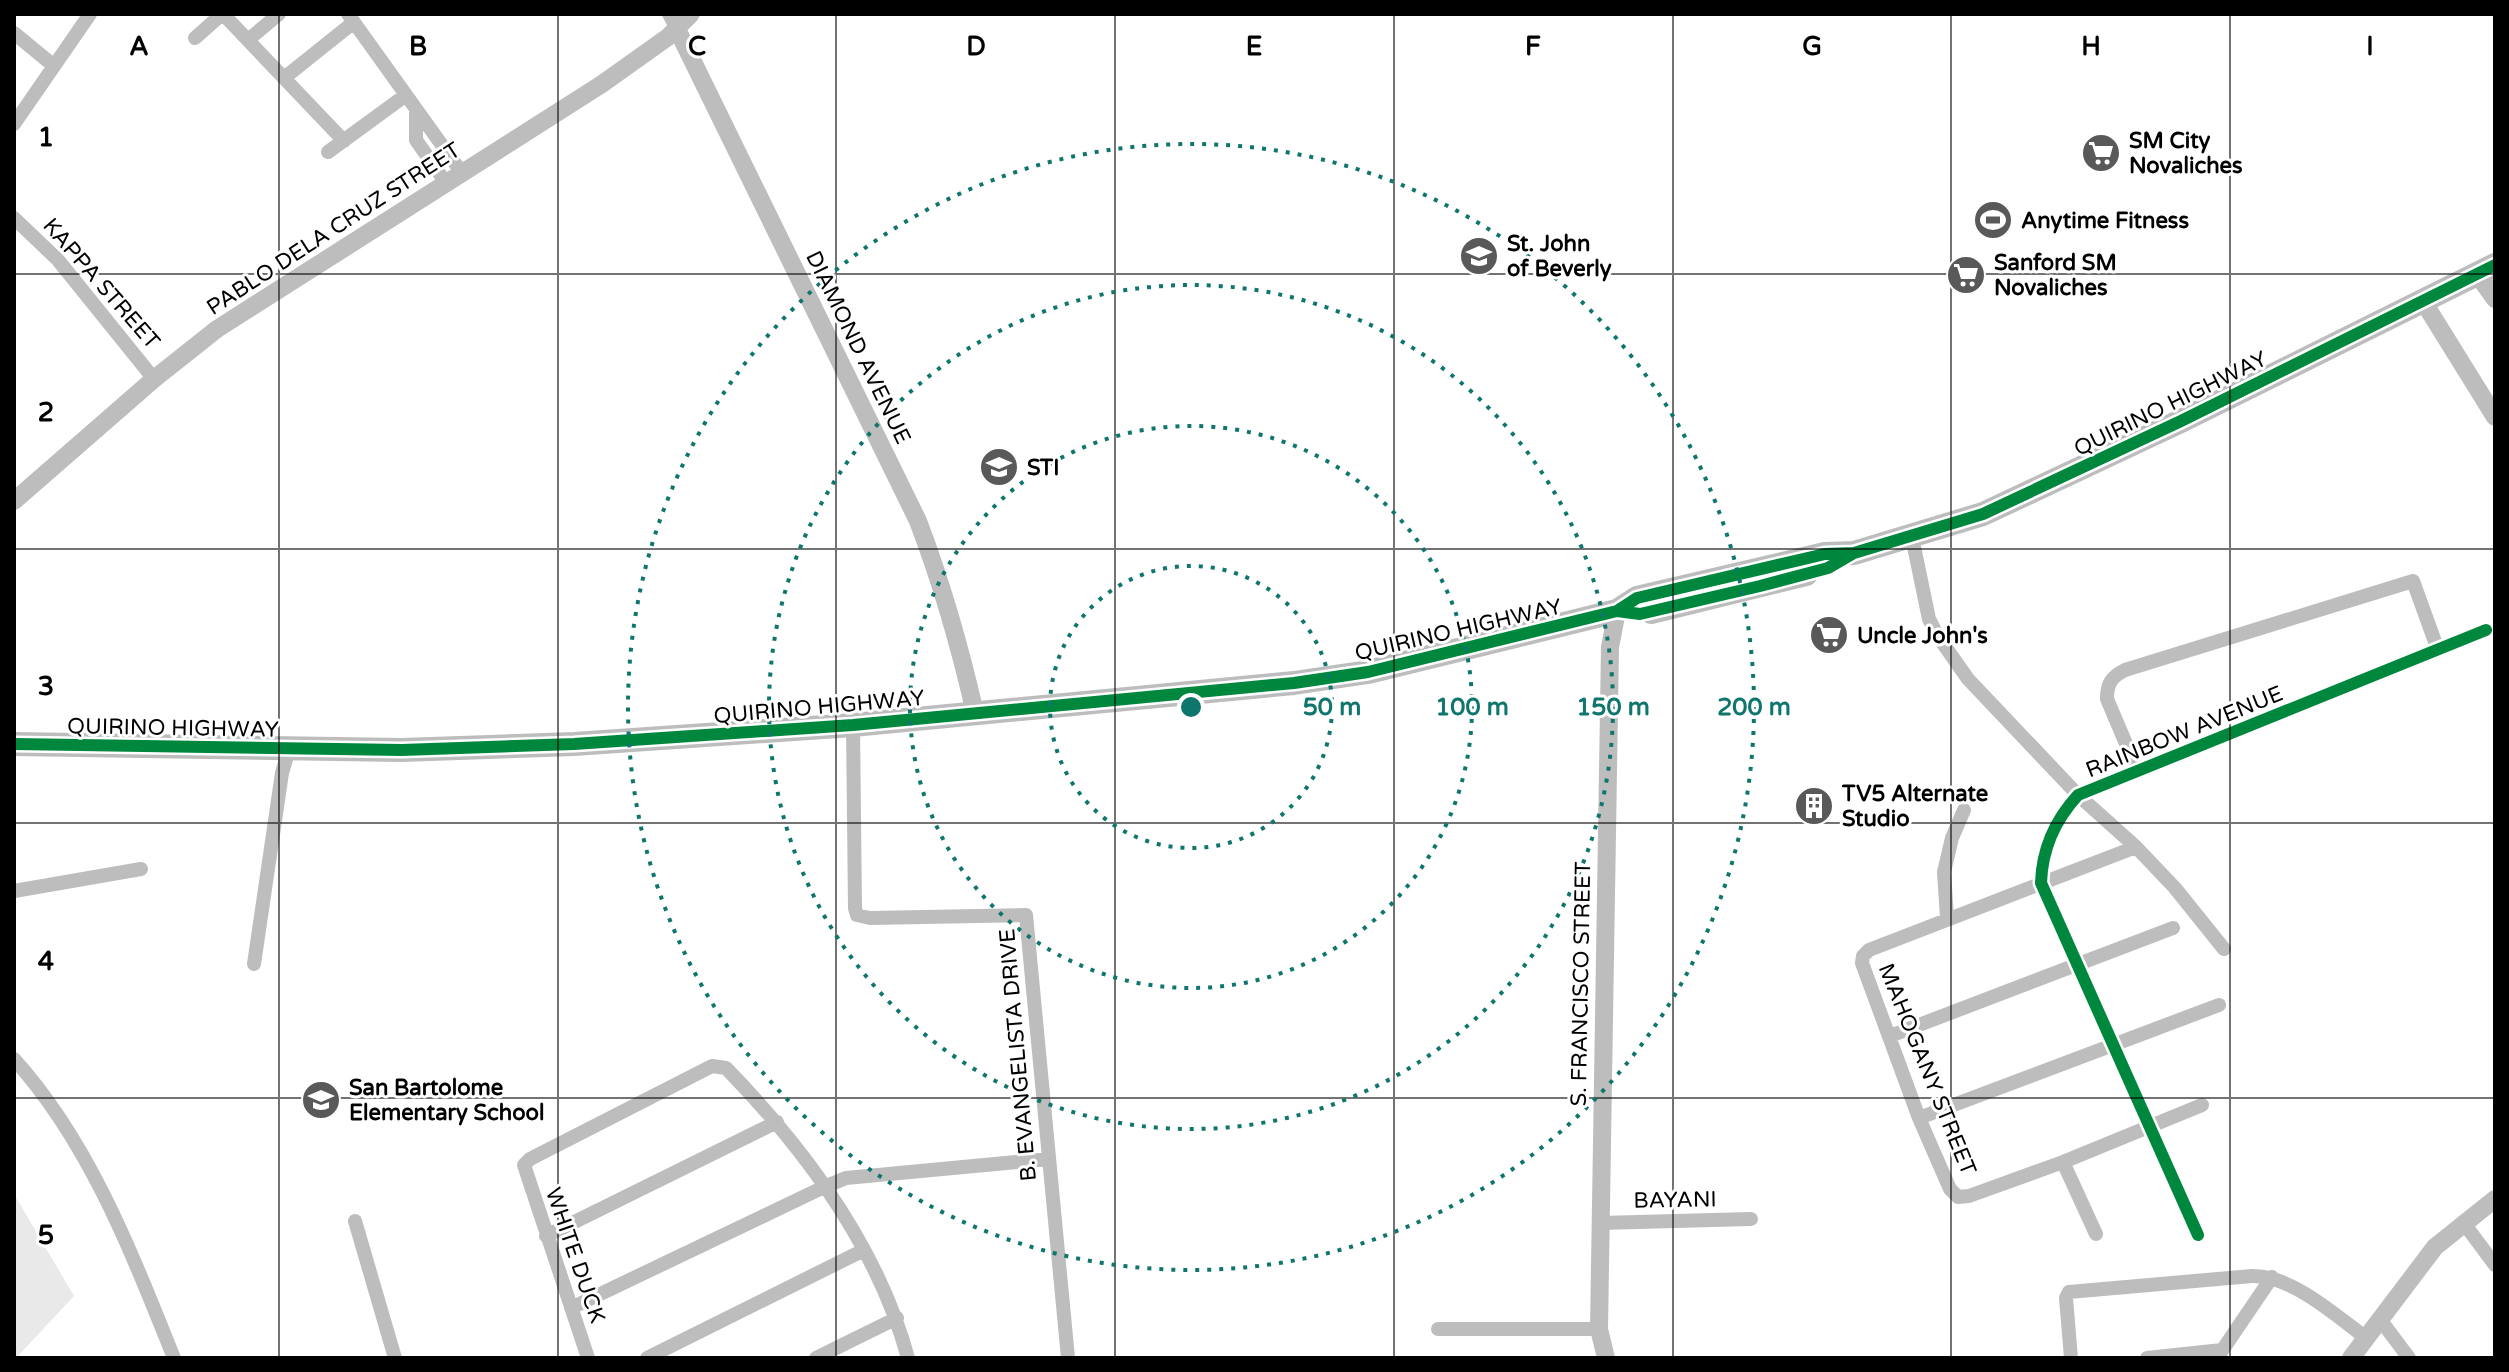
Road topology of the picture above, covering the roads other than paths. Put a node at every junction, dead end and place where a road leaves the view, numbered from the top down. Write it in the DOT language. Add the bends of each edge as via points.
graph roads {
  1 [pos="90,14"];
  2 [pos="223,14"];
  3 [pos="279,14"];
  4 [pos="691,14"];
  5 [pos="351,18"];
  6 [pos="673,22"];
  7 [pos="14,33"];
  8 [pos="195,38"];
  9 [pos="248,40"];
  10 [pos="54,66"];
  11 [pos="284,78"];
  12 [pos="406,95"];
  13 [pos="14,124"];
  14 [pos="344,141"];
  15 [pos="328,152"];
  16 [pos="454,178"];
  17 [pos="14,218"];
  18 [pos="2486,270"];
  19 [pos="2495,299"];
  20 [pos="2423,301"];
  21 [pos="154,379"];
  22 [pos="2495,417"];
  23 [pos="14,501"];
  24 [pos="1912,537"];
  25 [pos="1617,611"];
  26 [pos="2486,630"];
  27 [pos="2438,650"];
  28 [pos="975,713"];
  29 [pos="853,725"];
  30 [pos="14,744"];
  31 [pos="289,749"];
  32 [pos="2138,772"];
  33 [pos="2078,795"];
  34 [pos="1964,810"];
  35 [pos="2136,847"];
  36 [pos="141,869"];
  37 [pos="2041,883"];
  38 [pos="14,891"];
  39 [pos="1947,918"];
  40 [pos="2173,928"];
  41 [pos="2224,949"];
  42 [pos="254,964"];
  43 [pos="2078,966"];
  44 [pos="2219,1005"];
  45 [pos="1890,1036"];
  46 [pos="2114,1046"];
  47 [pos="14,1059"];
  48 [pos="2202,1105"];
  49 [pos="1919,1118"];
  50 [pos="777,1122"];
  51 [pos="2150,1127"];
  52 [pos="1049,1159"];
  53 [pos="2063,1162"];
  54 [pos="824,1187"];
  55 [pos="2495,1199"];
  56 [pos="1751,1219"];
  57 [pos="355,1221"];
  58 [pos="2463,1222"];
  59 [pos="1600,1223"];
  60 [pos="2096,1234"];
  61 [pos="2198,1235"];
  62 [pos="546,1236"];
  63 [pos="864,1250"];
  64 [pos="2495,1265"];
  65 [pos="2272,1277"];
  66 [pos="571,1308"];
  67 [pos="897,1318"];
  68 [pos="2379,1318"];
  69 [pos="1438,1329"];
  70 [pos="1599,1329"];
  71 [pos="2365,1337"];
  72 [pos="2219,1354"];
  73 [pos="174,1358"];
  74 [pos="395,1358"];
  75 [pos="588,1358"];
  76 [pos="647,1358"];
  77 [pos="816,1358"];
  78 [pos="908,1358"];
  79 [pos="1068,1358"];
  80 [pos="1606,1358"];
  81 [pos="2071,1358"];
  82 [pos="2147,1358"];
  83 [pos="2351,1358"];
  84 [pos="2409,1358"];
  1 -- 10 [label="street"];
  2 -- 8 [label="street"];
  2 -- 9 [label="street"];
  3 -- 9 [label="street"];
  4 -- 6 [label="street, PABLO DELA CRUZ STREET"];
  5 -- 11 [label="street"];
  5 -- 12 [label="street"];
  6 -- 16 [label="street, PABLO DELA CRUZ STREET" via="602,84"];
  6 -- 28 [label="street, DIAMOND AVENUE" via="918,521 960,648"];
  7 -- 10 [label="street"];
  9 -- 11 [label="street"];
  10 -- 13 [label="street"];
  11 -- 14 [label="street"];
  12 -- 14 [label="street"];
  12 -- 16 [label="street" via="416,109 416,140"];
  14 -- 15 [label="street"];
  16 -- 21 [label="street, PABLO DELA CRUZ STREET" via="267,295"];
  17 -- 21 [label="street, KAPPA STREET" via="58,260"];
  18 -- 19 [label="street"];
  18 -- 20 [label="main road, QUIRINO HIGHWAY"];
  20 -- 22 [label="street"];
  20 -- 24 [label="main road, QUIRINO HIGHWAY" via="2058,480 1983,514"];
  21 -- 23 [label="street, PABLO DELA CRUZ STREET"];
  24 -- 25 [label="main road, QUIRINO HIGHWAY" via="1760,586 1640,614"];
  24 -- 33 [label="street" via="1937,635 1968,679"];
  25 -- 28 [label="main road, QUIRINO HIGHWAY" via="1353,674"];
  25 -- 59 [label="street, S. FRANCISCO STREET" via="1610,647"];
  26 -- 27 [label="street, RAINBOW AVENUE"];
  27 -- 32 [label="street, RAINBOW AVENUE"];
  27 -- 32 [label="street" via="2413,581 2125,670 2107,686 2107,699"];
  28 -- 29 [label="main road, QUIRINO HIGHWAY"];
  29 -- 31 [label="main road, QUIRINO HIGHWAY" via="574,744"];
  29 -- 52 [label="street, B. EVANGELISTA DRIVE" via="857,915 1026,915"];
  30 -- 31 [label="main road, QUIRINO HIGHWAY"];
  31 -- 42 [label="street"];
  32 -- 33 [label="street, RAINBOW AVENUE"];
  33 -- 35 [label="street"];
  33 -- 37 [label="street, RAINBOW AVENUE" via="2057,822 2042,860"];
  34 -- 39 [label="street" via="1944,872"];
  35 -- 37 [label="street"];
  35 -- 41 [label="street"];
  36 -- 38 [label="street"];
  37 -- 39 [label="street"];
  37 -- 43 [label="street"];
  39 -- 45 [label="street, MAHOGANY STREET" via="1863,956"];
  40 -- 43 [label="street"];
  43 -- 45 [label="street"];
  43 -- 46 [label="street"];
  44 -- 46 [label="street"];
  45 -- 49 [label="street, MAHOGANY STREET"];
  46 -- 49 [label="street"];
  46 -- 51 [label="street"];
  47 -- 73 [label="street" via="42,1090 104,1195"];
  48 -- 51 [label="street"];
  49 -- 53 [label="street, MAHOGANY STREET" via="1958,1197"];
  50 -- 54 [label="street"];
  50 -- 62 [label="street"];
  50 -- 62 [label="street, WHITE DUCK" via="726,1068 712,1066 524,1165"];
  51 -- 53 [label="street"];
  51 -- 61 [label="street"];
  52 -- 54 [label="street" via="846,1178"];
  52 -- 79 [label="street, B. EVANGELISTA DRIVE"];
  53 -- 60 [label="street"];
  54 -- 63 [label="street"];
  54 -- 66 [label="street"];
  55 -- 58 [label="street"];
  56 -- 59 [label="street, BAYANI"];
  57 -- 74 [label="street"];
  58 -- 64 [label="street"];
  58 -- 68 [label="street"];
  59 -- 70 [label="street, S. FRANCISCO STREET"];
  62 -- 66 [label="street, WHITE DUCK"];
  63 -- 67 [label="street"];
  63 -- 76 [label="street"];
  65 -- 71 [label="street"];
  65 -- 72 [label="street"];
  65 -- 81 [label="street" via="2069,1292"];
  66 -- 75 [label="street, WHITE DUCK"];
  67 -- 77 [label="street"];
  67 -- 78 [label="street"];
  68 -- 71 [label="street"];
  68 -- 84 [label="street"];
  69 -- 70 [label="street"];
  70 -- 80 [label="street, S. FRANCISCO STREET"];
  71 -- 83 [label="street"];
  72 -- 82 [label="street"];
}
